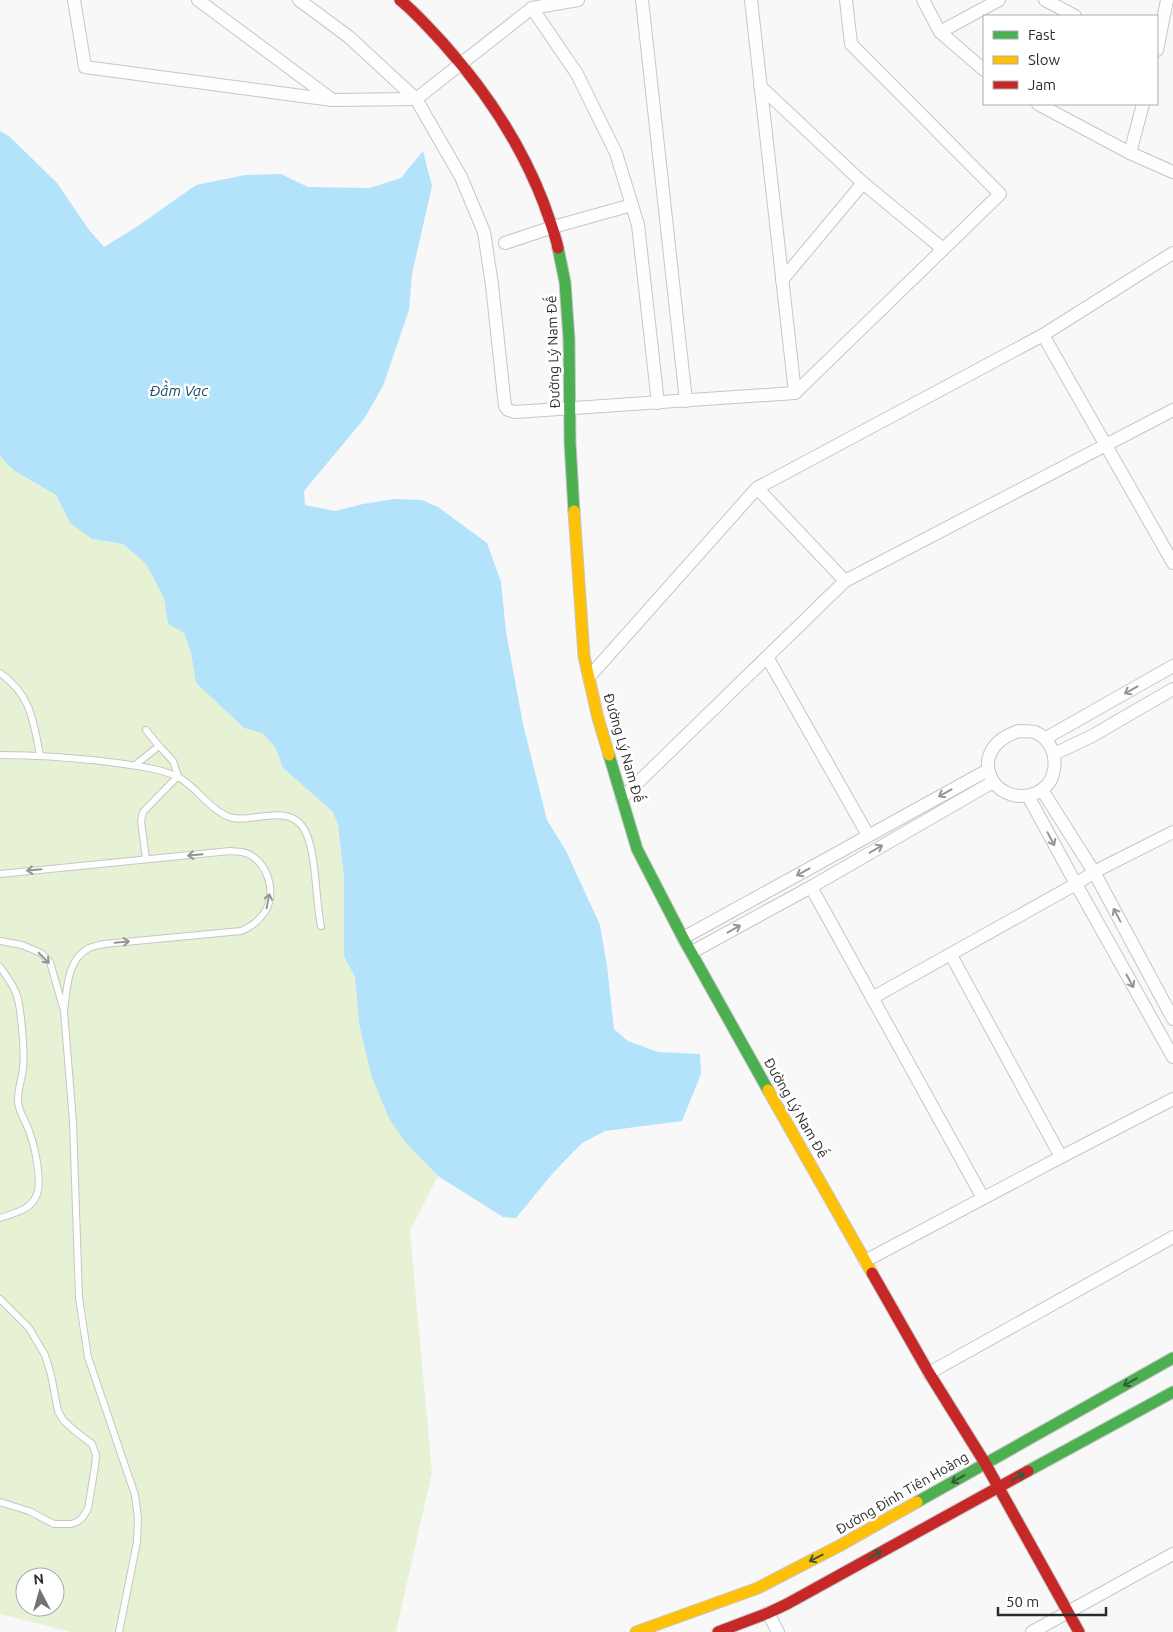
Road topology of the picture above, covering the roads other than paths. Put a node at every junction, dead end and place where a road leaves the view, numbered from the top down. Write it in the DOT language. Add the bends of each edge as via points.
graph roads {
  1 [pos="74,0"];
  2 [pos="198,0"];
  3 [pos="299,0"];
  4 [pos="400,0"];
  5 [pos="578,0"];
  6 [pos="642,0"];
  7 [pos="751,0"];
  8 [pos="846,0"];
  9 [pos="923,0"];
  10 [pos="999,0"];
  11 [pos="1045,0"];
  12 [pos="1167,0"];
  13 [pos="532,8"];
  14 [pos="1073,15"];
  15 [pos="940,32"];
  16 [pos="1158,45"];
  17 [pos="462,64"];
  18 [pos="983,69"];
  19 [pos="760,86"];
  20 [pos="416,99"];
  21 [pos="332,100"];
  22 [pos="1040,105"];
  23 [pos="1143,105"];
  24 [pos="1130,153"];
  25 [pos="1173,172"];
  26 [pos="863,183"];
  27 [pos="632,205"];
  28 [pos="553,227"];
  29 [pos="505,243"];
  30 [pos="943,249"];
  31 [pos="1173,253"];
  32 [pos="782,280"];
  33 [pos="1043,335"];
  34 [pos="795,393"];
  35 [pos="686,401"];
  36 [pos="658,402"];
  37 [pos="570,409"];
  38 [pos="1173,410"];
  39 [pos="1105,445"];
  40 [pos="757,488"];
  41 [pos="1173,563"];
  42 [pos="845,581"];
  43 [pos="767,657"];
  44 [pos="1173,666"];
  45 [pos="0,673"];
  46 [pos="589,677"];
  47 [pos="1173,689"];
  48 [pos="146,730"];
  49 [pos="1046,738"];
  50 [pos="159,746"];
  51 [pos="1054,754"];
  52 [pos="0,755"];
  53 [pos="40,755"];
  54 [pos="136,766"];
  55 [pos="988,770"];
  56 [pos="178,776"];
  57 [pos="993,782"];
  58 [pos="1042,790"];
  59 [pos="1028,796"];
  60 [pos="622,798"];
  61 [pos="1173,832"];
  62 [pos="868,836"];
  63 [pos="146,859"];
  64 [pos="1094,872"];
  65 [pos="0,874"];
  66 [pos="1076,884"];
  67 [pos="811,887"];
  68 [pos="321,926"];
  69 [pos="683,938"];
  70 [pos="0,941"];
  71 [pos="692,952"];
  72 [pos="951,955"];
  73 [pos="0,967"];
  74 [pos="872,998"];
  75 [pos="64,1011"];
  76 [pos="1173,1019"];
  77 [pos="1173,1058"];
  78 [pos="1173,1100"];
  79 [pos="1061,1157"];
  80 [pos="983,1198"];
  81 [pos="0,1218"];
  82 [pos="1173,1237"];
  83 [pos="865,1261"];
  84 [pos="0,1299"];
  85 [pos="1173,1358"];
  86 [pos="929,1373"];
  87 [pos="1173,1392"];
  88 [pos="985,1463"];
  89 [pos="998,1488"];
  90 [pos="0,1502"];
  91 [pos="1173,1554"];
  92 [pos="763,1600"];
  93 [pos="1068,1612"];
  94 [pos="119,1632"];
  95 [pos="636,1632"];
  96 [pos="718,1632"];
  97 [pos="778,1632"];
  98 [pos="1032,1632"];
  99 [pos="1079,1632"];
  1 -- 21 [label="street" via="85,67"];
  2 -- 21 [label="street"];
  3 -- 20 [label="street" via="349,37"];
  4 -- 17 [label="street, Đường Lý Nam Đế"];
  5 -- 13 [label="street"];
  6 -- 35 [label="street"];
  7 -- 19 [label="street"];
  8 -- 30 [label="street" via="851,44 1000,194"];
  9 -- 15 [label="street"];
  10 -- 15 [label="street"];
  11 -- 14 [label="street"];
  12 -- 16 [label="street"];
  13 -- 17 [label="street"];
  13 -- 27 [label="street" via="582,83 616,153"];
  15 -- 18 [label="street"];
  17 -- 20 [label="street"];
  17 -- 28 [label="street, Đường Lý Nam Đế" via="498,112 533,175"];
  19 -- 26 [label="street"];
  19 -- 32 [label="street"];
  20 -- 21 [label="street"];
  20 -- 37 [label="street" via="462,177 484,232 505,406 515,412"];
  22 -- 24 [label="street"];
  23 -- 24 [label="street"];
  24 -- 25 [label="street"];
  26 -- 30 [label="street"];
  26 -- 32 [label="street"];
  27 -- 28 [label="street"];
  27 -- 36 [label="street" via="638,225"];
  28 -- 29 [label="street"];
  28 -- 37 [label="street, Đường Lý Nam Đế" via="565,282"];
  30 -- 34 [label="street"];
  31 -- 33 [label="street"];
  32 -- 34 [label="street"];
  33 -- 39 [label="street"];
  33 -- 40 [label="street"];
  34 -- 35 [label="street"];
  35 -- 36 [label="street"];
  36 -- 37 [label="street"];
  37 -- 46 [label="street, Đường Lý Nam Đế" via="584,656"];
  38 -- 39 [label="street"];
  39 -- 41 [label="street"];
  39 -- 42 [label="street"];
  40 -- 42 [label="street"];
  40 -- 46 [label="street"];
  42 -- 43 [label="street"];
  43 -- 60 [label="street"];
  43 -- 62 [label="street"];
  44 -- 49 [label="street, one-way"];
  45 -- 53 [label="lane" via="27,702"];
  46 -- 60 [label="street, Đường Lý Nam Đế"];
  47 -- 51 [label="street"];
  48 -- 50 [label="lane"];
  49 -- 51 [label="street"];
  49 -- 55 [label="street" via="1019,730 1006,735 989,756"];
  50 -- 54 [label="lane"];
  50 -- 56 [label="lane" via="173,761"];
  51 -- 58 [label="street" via="1053,776"];
  52 -- 53 [label="lane"];
  53 -- 54 [label="lane"];
  54 -- 56 [label="lane"];
  55 -- 57 [label="street"];
  55 -- 62 [label="street, one-way"];
  56 -- 63 [label="lane" via="143,812 141,821"];
  56 -- 68 [label="lane" via="224,815 235,818 286,816 302,826 313,863"];
  57 -- 59 [label="street" via="1012,795"];
  67 -- 57 [label="street, one-way"];
  58 -- 59 [label="street"];
  58 -- 64 [label="street"];
  59 -- 66 [label="street, one-way"];
  60 -- 69 [label="street, Đường Lý Nam Đế" via="637,850"];
  61 -- 64 [label="street"];
  62 -- 69 [label="street, one-way"];
  63 -- 65 [label="lane, one-way"];
  75 -- 63 [label="lane, one-way" via="75,959 88,948 240,931 252,925 267,908 270,898 268,874 253,856 244,852"];
  64 -- 66 [label="street"];
  76 -- 64 [label="street, one-way"];
  66 -- 72 [label="street"];
  66 -- 77 [label="street, one-way"];
  71 -- 67 [label="street, one-way"];
  67 -- 74 [label="street"];
  69 -- 71 [label="street, Đường Lý Nam Đế"];
  70 -- 75 [label="lane, one-way" via="22,945 41,953 50,962"];
  71 -- 83 [label="street, Đường Lý Nam Đế"];
  72 -- 74 [label="street"];
  72 -- 79 [label="street"];
  73 -- 81 [label="lane" via="19,1001 24,1058 18,1101 33,1144 38,1172 37,1196 30,1205"];
  74 -- 80 [label="street"];
  75 -- 94 [label="lane" via="82,1318 88,1357 135,1494 138,1518 137,1542"];
  78 -- 79 [label="street"];
  79 -- 80 [label="street"];
  80 -- 83 [label="street"];
  82 -- 86 [label="street"];
  83 -- 86 [label="street, Đường Lý Nam Đế"];
  84 -- 90 [label="lane" via="29,1328 45,1355 58,1411 75,1431 92,1444 96,1455 88,1508 77,1522 54,1524 29,1511"];
  85 -- 88 [label="street, Đường Đinh Tiên Hoàng, one-way"];
  86 -- 88 [label="street, Đường Lý Nam Đế"];
  89 -- 87 [label="street, one-way"];
  88 -- 89 [label="street, Đường Lý Nam Đế"];
  88 -- 92 [label="street, Đường Đinh Tiên Hoàng, one-way" via="839,1546"];
  92 -- 89 [label="street, one-way"];
  89 -- 93 [label="street, Đường Lý Nam Đế"];
  91 -- 93 [label="street"];
  92 -- 95 [label="street, Đường Đinh Tiên Hoàng"];
  92 -- 96 [label="street"];
  92 -- 97 [label="street"];
  93 -- 98 [label="street"];
  93 -- 99 [label="street, Đường Lý Nam Đế"];
}
